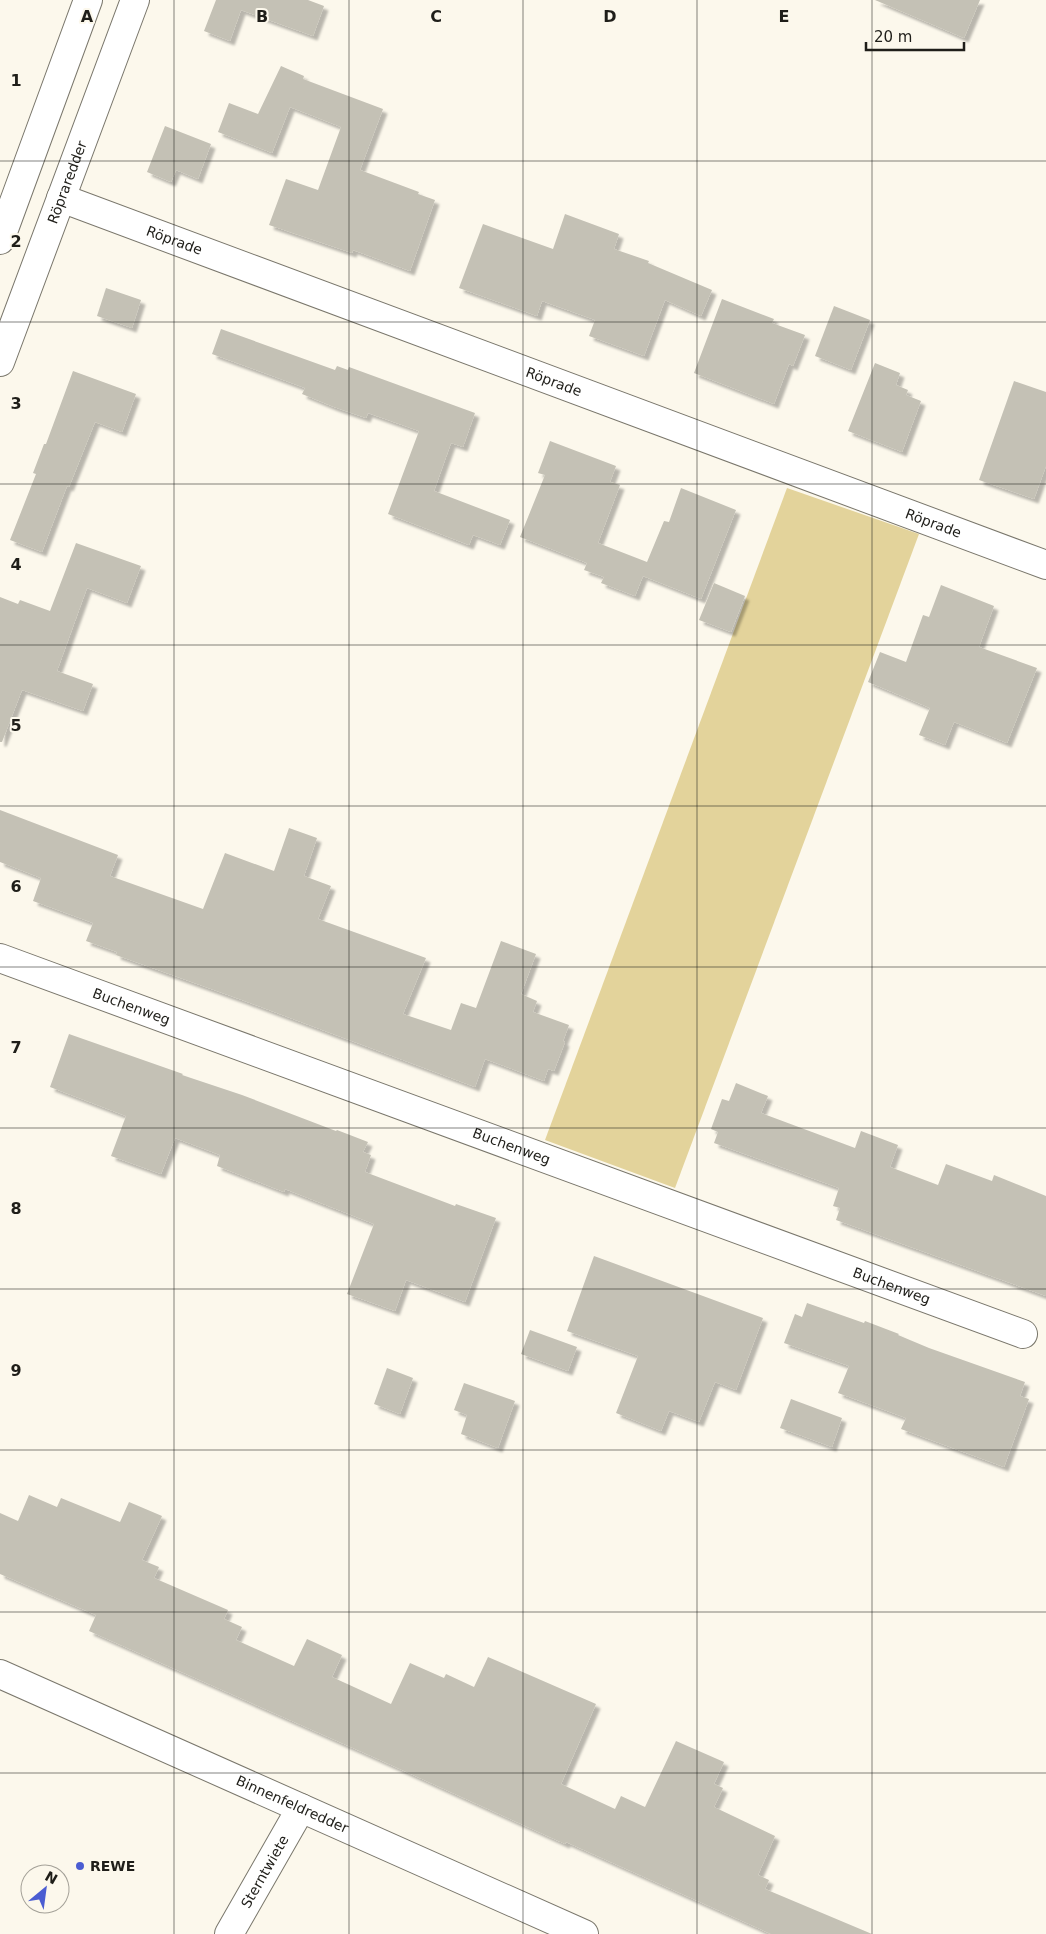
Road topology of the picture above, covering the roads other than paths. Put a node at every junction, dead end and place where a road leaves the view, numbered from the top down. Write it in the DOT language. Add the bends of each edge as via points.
graph roads {
  1 [pos="88,0"];
  2 [pos="135,0"];
  3 [pos="61,198"];
  4 [pos="0,240"];
  5 [pos="0,362"];
  6 [pos="1046,565"];
  7 [pos="0,958"];
  8 [pos="1023,1334"];
  9 [pos="0,1674"];
  10 [pos="301,1808"];
  11 [pos="229,1934"];
  12 [pos="584,1934"];
  1 -- 4 [label="street"];
  2 -- 3 [label="street, Röpraredder"];
  3 -- 5 [label="street, Röpraredder"];
  3 -- 6 [label="street, Röprade"];
  7 -- 8 [label="street, Buchenweg"];
  9 -- 10 [label="street, Binnenfeldredder"];
  10 -- 11 [label="street, Sterntwiete"];
  10 -- 12 [label="street, Binnenfeldredder"];
}
